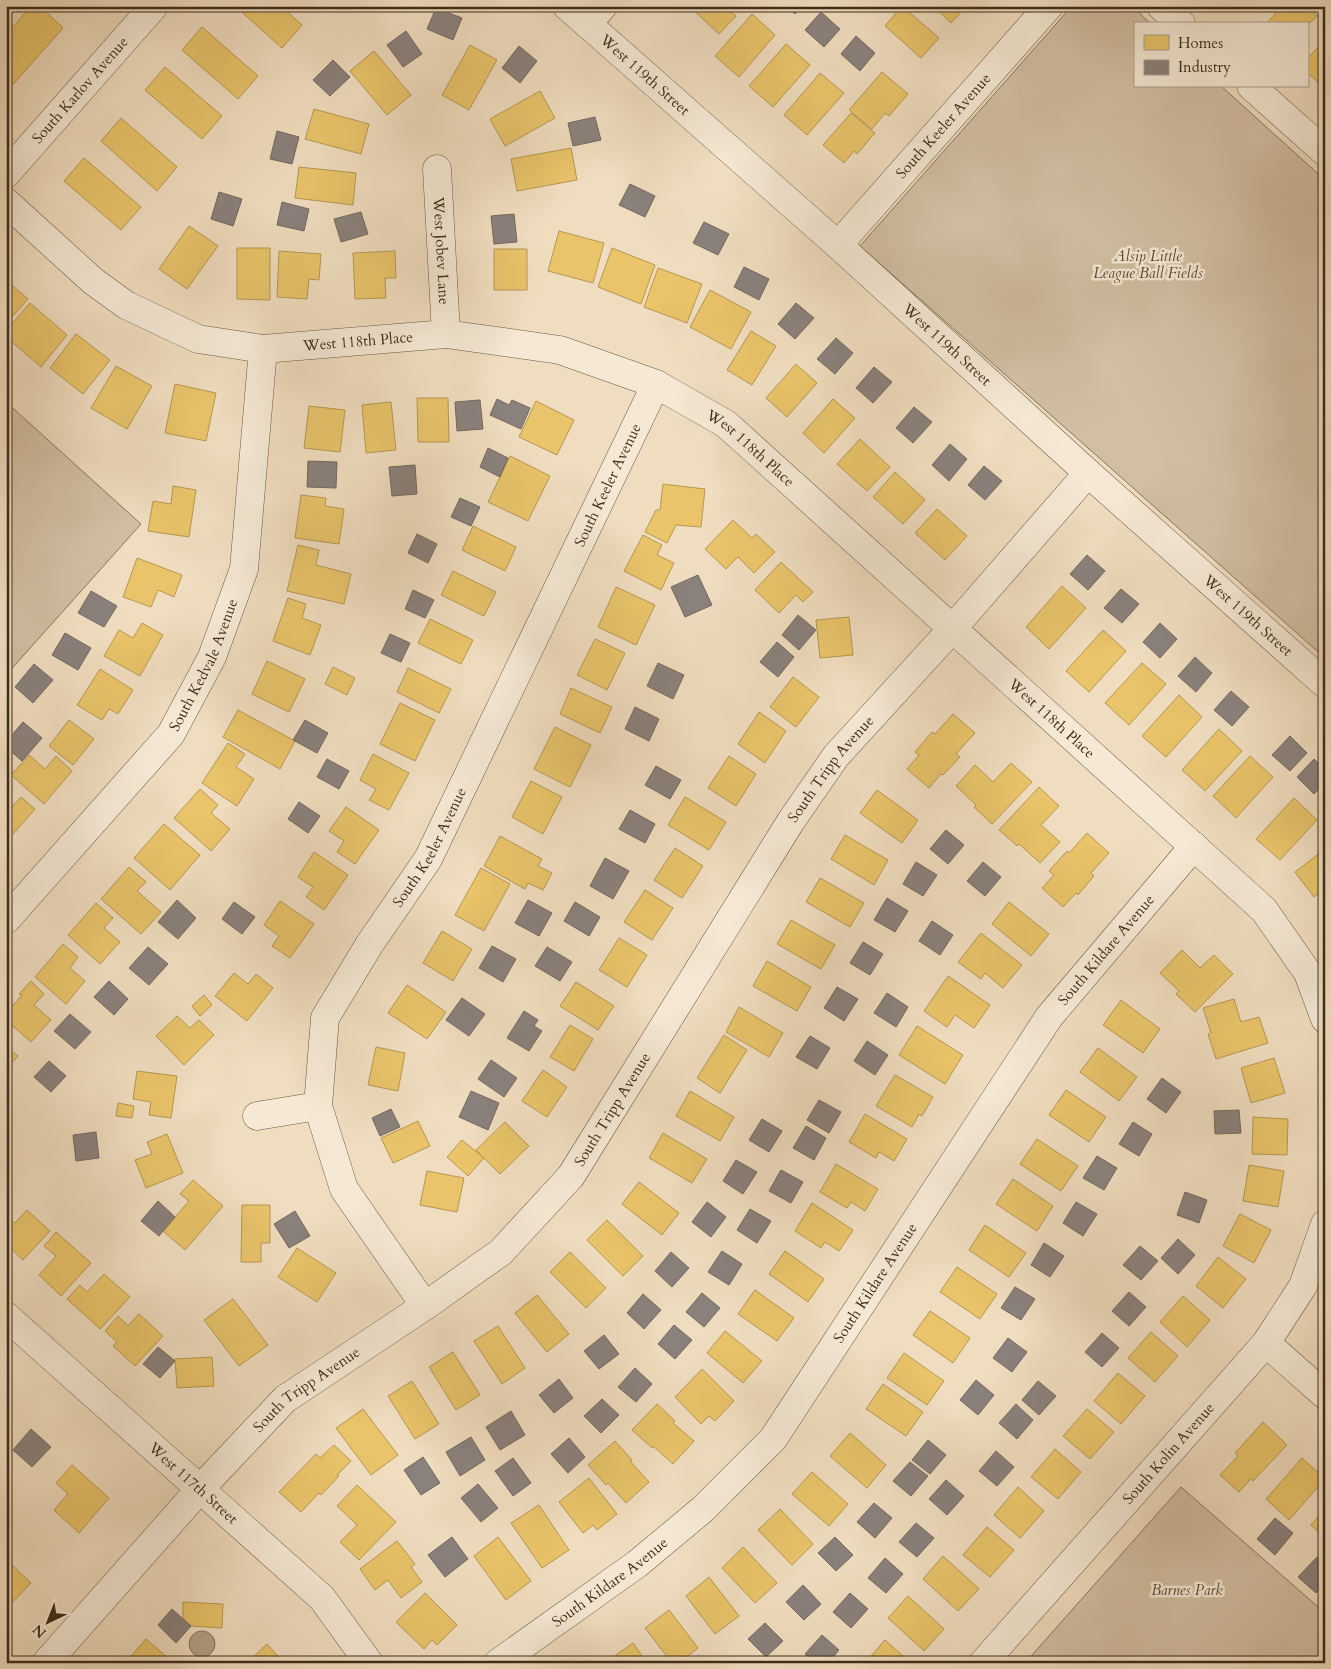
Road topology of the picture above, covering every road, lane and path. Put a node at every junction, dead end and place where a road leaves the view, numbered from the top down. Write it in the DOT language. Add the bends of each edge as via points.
graph roads {
  1 [pos="154,6"];
  2 [pos="567,6"];
  3 [pos="1048,6"];
  4 [pos="1161,6"];
  5 [pos="595,15"];
  6 [pos="1179,22"];
  7 [pos="1253,88"];
  8 [pos="1325,152"];
  9 [pos="437,169"];
  10 [pos="6,174"];
  11 [pos="6,202"];
  12 [pos="838,244"];
  13 [pos="446,334"];
  14 [pos="263,349"];
  15 [pos="656,384"];
  16 [pos="1088,473"];
  17 [pos="953,628"];
  18 [pos="1325,684"];
  19 [pos="1194,846"];
  20 [pos="6,920"];
  21 [pos="1325,1019"];
  22 [pos="318,1106"];
  23 [pos="257,1116"];
  24 [pos="1325,1224"];
  25 [pos="425,1306"];
  26 [pos="6,1316"];
  27 [pos="1266,1343"];
  28 [pos="1325,1395"];
  29 [pos="200,1488"];
  30 [pos="46,1663"];
  31 [pos="369,1663"];
  32 [pos="498,1663"];
  33 [pos="983,1663"];
  1 -- 10 [label="street, South Karlov Avenue"];
  2 -- 5 [label="street, West 119th Street"];
  3 -- 12 [label="street, South Keeler Avenue"];
  4 -- 6 [label="street"];
  5 -- 12 [label="street, West 119th Street"];
  7 -- 8 [label="street"];
  9 -- 13 [label="street, West Jobev Lane"];
  11 -- 14 [label="street, West 118th Place" via="94,281 126,305 198,339"];
  12 -- 16 [label="street, West 119th Street"];
  13 -- 14 [label="street, West 118th Place"];
  13 -- 15 [label="street, West 118th Place" via="560,350"];
  14 -- 20 [label="street, South Kedvale Avenue" via="244,570 212,657 171,734"];
  15 -- 17 [label="street, West 118th Place" via="726,424"];
  15 -- 22 [label="street, South Keeler Avenue" via="428,859 369,945 325,1018"];
  16 -- 17 [label="street, South Tripp Avenue"];
  16 -- 18 [label="street, West 119th Street"];
  17 -- 19 [label="street, West 118th Place"];
  17 -- 25 [label="street, South Tripp Avenue" via="836,756 791,821 572,1176 501,1252"];
  19 -- 21 [label="street, West 118th Place" via="1264,910 1308,973"];
  19 -- 32 [label="street, South Kildare Avenue" via="1049,1017 772,1439 703,1509 645,1558"];
  22 -- 23 [label="street"];
  22 -- 25 [label="street, South Keeler Avenue" via="344,1189"];
  24 -- 27 [label="street, South Kolin Avenue" via="1303,1286"];
  25 -- 29 [label="street, South Tripp Avenue" via="285,1399"];
  26 -- 29 [label="street, West 117th Street"];
  27 -- 28 [label="street"];
  27 -- 33 [label="street, South Kolin Avenue"];
  29 -- 30 [label="street, South Tripp Avenue"];
  29 -- 31 [label="street, West 117th Street" via="322,1598"];
}
